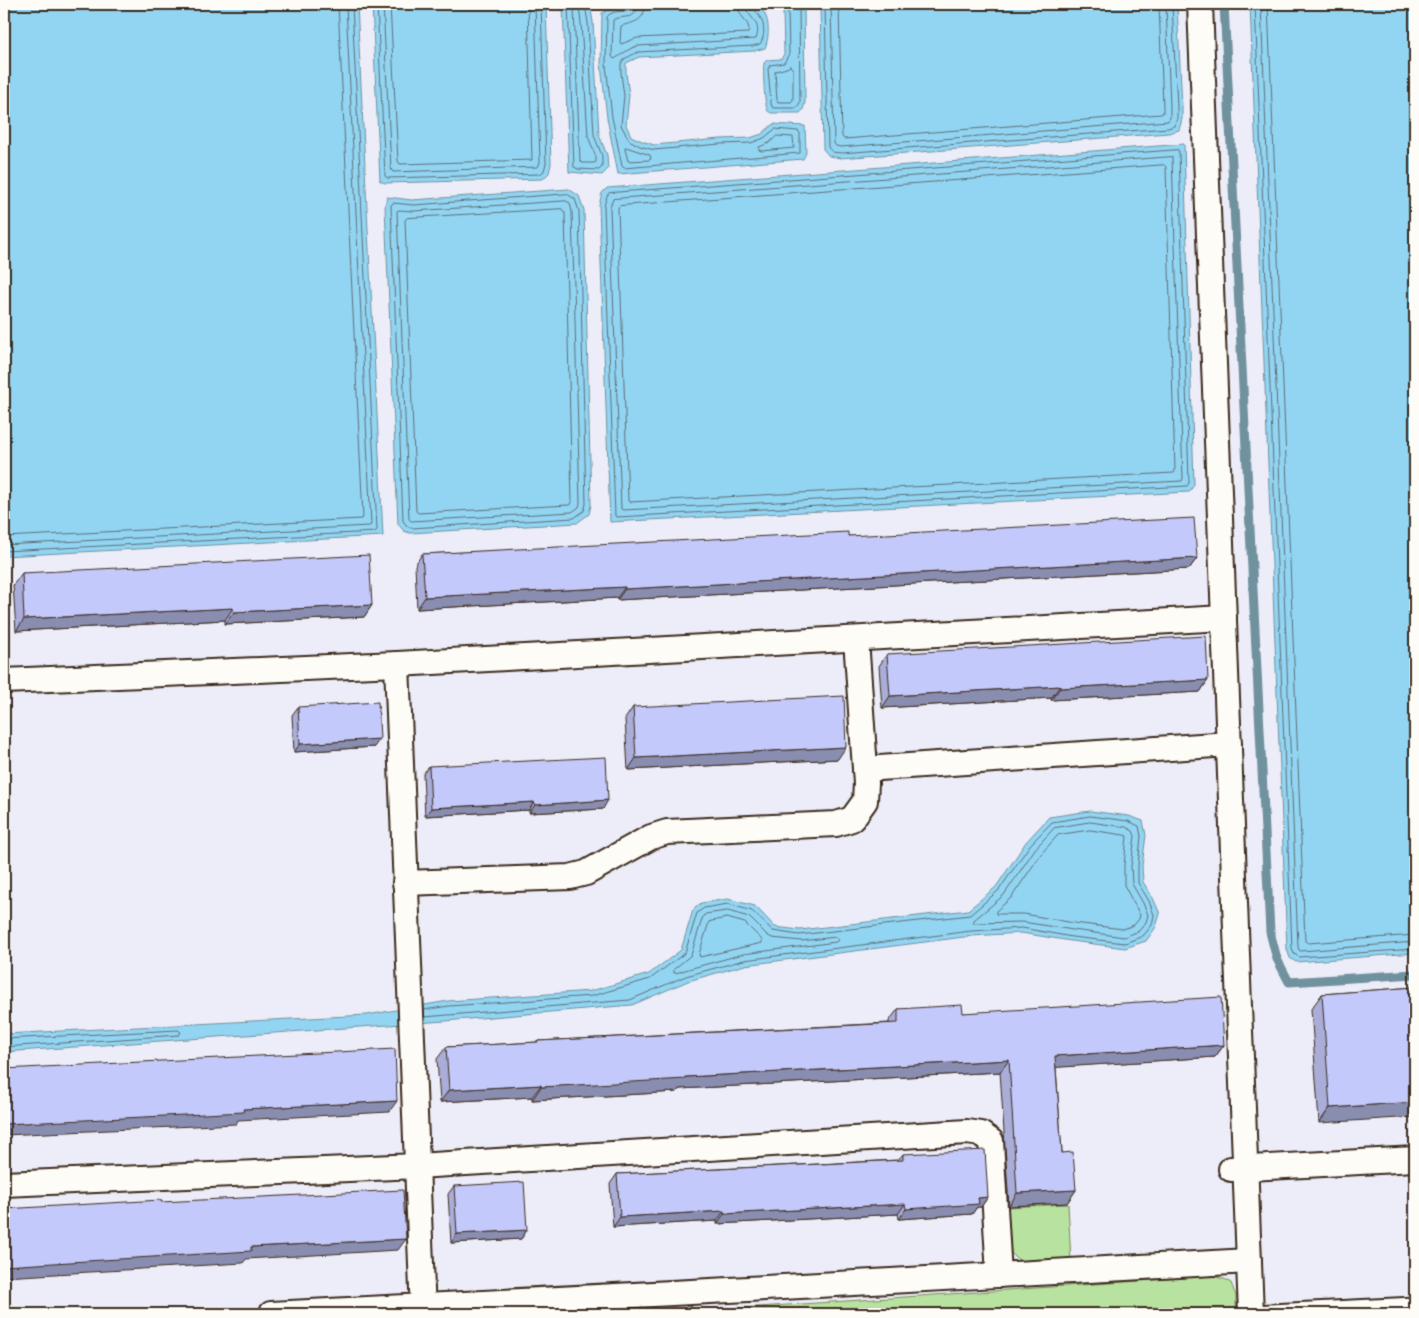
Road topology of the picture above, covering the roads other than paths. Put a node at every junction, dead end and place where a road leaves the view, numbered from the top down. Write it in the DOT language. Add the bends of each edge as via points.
graph roads {
  1 [pos="1200,4"];
  2 [pos="1224,618"];
  3 [pos="856,639"];
  4 [pos="397,664"];
  5 [pos="4,681"];
  6 [pos="1229,744"];
  7 [pos="865,768"];
  8 [pos="405,883"];
  9 [pos="1415,1158"];
  10 [pos="417,1166"];
  11 [pos="1238,1169"];
  12 [pos="4,1184"];
  13 [pos="1249,1260"];
  14 [pos="999,1274"];
  15 [pos="1415,1302"];
  16 [pos="423,1310"];
  17 [pos="1251,1312"];
  18 [pos="271,1314"];
  1 -- 2 [label="street"];
  2 -- 3 [label="street"];
  2 -- 6 [label="street"];
  3 -- 4 [label="street"];
  3 -- 7 [label="street"];
  4 -- 5 [label="street"];
  4 -- 8 [label="street"];
  6 -- 7 [label="street"];
  6 -- 11 [label="street"];
  7 -- 8 [label="street" via="865,801 852,819 836,824 667,832 651,836 586,873 570,877"];
  8 -- 10 [label="street"];
  9 -- 11 [label="street"];
  10 -- 12 [label="street"];
  10 -- 14 [label="street" via="958,1132 981,1134 991,1141"];
  10 -- 16 [label="street"];
  11 -- 13 [label="street"];
  13 -- 14 [label="street"];
  13 -- 17 [label="street"];
  14 -- 16 [label="street"];
  15 -- 17 [label="lane"];
  16 -- 18 [label="street"];
}
